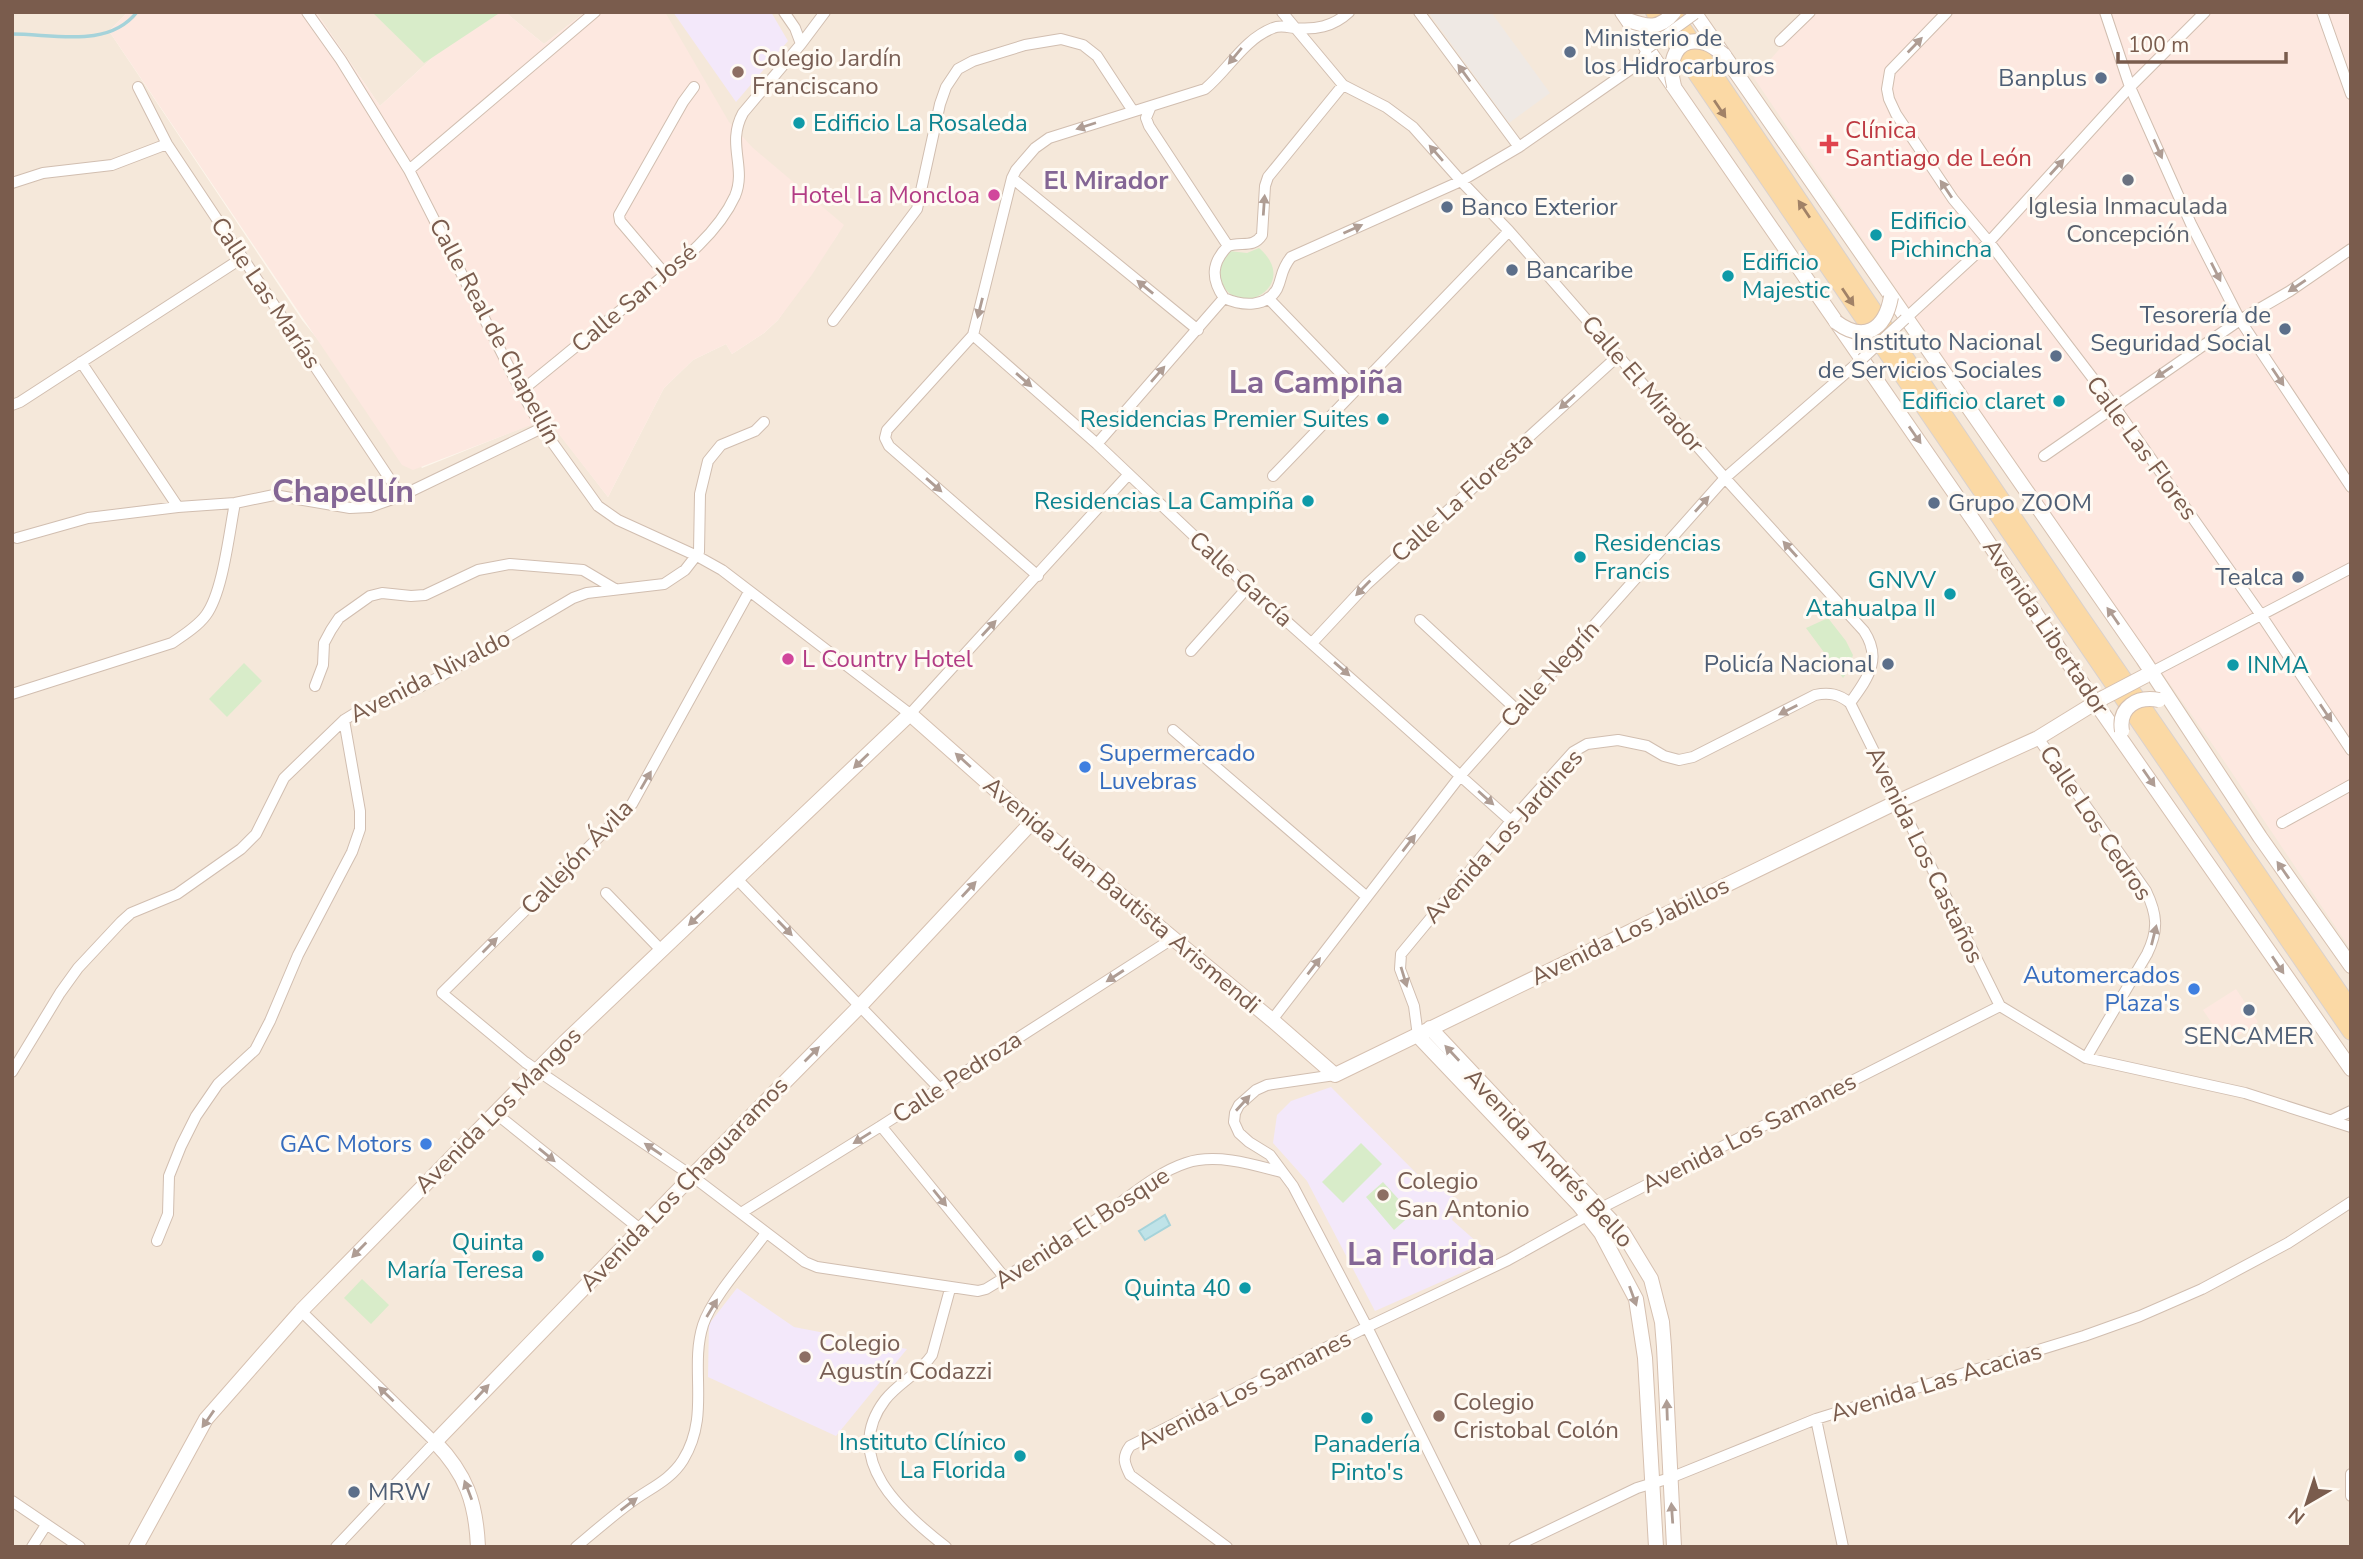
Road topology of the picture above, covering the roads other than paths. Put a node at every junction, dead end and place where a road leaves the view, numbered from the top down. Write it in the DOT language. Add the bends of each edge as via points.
graph roads {
  1 [pos="307,12"];
  2 [pos="595,12"];
  3 [pos="784,12"];
  4 [pos="825,12"];
  5 [pos="1282,12"];
  6 [pos="1349,12"];
  7 [pos="1419,12"];
  8 [pos="1654,12"];
  9 [pos="1673,12"];
  10 [pos="1811,12"];
  11 [pos="1947,12"];
  12 [pos="2105,12"];
  13 [pos="2206,12"];
  14 [pos="2322,12"];
  15 [pos="1695,13"];
  16 [pos="1625,16"];
  17 [pos="1293,28"];
  18 [pos="1780,41"];
  19 [pos="801,44"];
  20 [pos="1648,48"];
  21 [pos="1724,55"];
  22 [pos="1343,85"];
  23 [pos="1674,86"];
  24 [pos="138,87"];
  25 [pos="694,87"];
  26 [pos="2130,87"];
  27 [pos="2351,94"];
  28 [pos="1151,106"];
  29 [pos="1133,111"];
  30 [pos="167,144"];
  31 [pos="1519,147"];
  32 [pos="409,170"];
  33 [pos="1012,178"];
  34 [pos="1461,181"];
  35 [pos="12,183"];
  36 [pos="1509,231"];
  37 [pos="1989,242"];
  38 [pos="1228,246"];
  39 [pos="2351,248"];
  40 [pos="242,258"];
  41 [pos="665,274"];
  42 [pos="1891,297"];
  43 [pos="1224,298"];
  44 [pos="1268,298"];
  45 [pos="1905,319"];
  46 [pos="2240,320"];
  47 [pos="833,321"];
  48 [pos="1836,322"];
  49 [pos="1198,330"];
  50 [pos="973,335"];
  51 [pos="1618,356"];
  52 [pos="1862,359"];
  53 [pos="81,362"];
  54 [pos="1356,389"];
  55 [pos="521,391"];
  56 [pos="12,405"];
  57 [pos="2114,406"];
  58 [pos="764,422"];
  59 [pos="542,428"];
  60 [pos="1097,444"];
  61 [pos="2044,456"];
  62 [pos="1128,475"];
  63 [pos="1273,476"];
  64 [pos="1726,478"];
  65 [pos="2351,487"];
  66 [pos="401,496"];
  67 [pos="235,503"];
  68 [pos="178,507"];
  69 [pos="17,538"];
  70 [pos="697,556"];
  71 [pos="2351,568"];
  72 [pos="1038,576"];
  73 [pos="1248,587"];
  74 [pos="615,589"];
  75 [pos="749,592"];
  76 [pos="2261,615"];
  77 [pos="1420,620"];
  78 [pos="1312,643"];
  79 [pos="1191,651"];
  80 [pos="2148,674"];
  81 [pos="316,686"];
  82 [pos="12,694"];
  83 [pos="2099,700"];
  84 [pos="1850,703"];
  85 [pos="2174,708"];
  86 [pos="1518,711"];
  87 [pos="910,715"];
  88 [pos="344,720"];
  89 [pos="1173,730"];
  90 [pos="2038,738"];
  91 [pos="2124,738"];
  92 [pos="2351,750"];
  93 [pos="1461,775"];
  94 [pos="2351,785"];
  95 [pos="1897,802"];
  96 [pos="1511,821"];
  97 [pos="1032,822"];
  98 [pos="2283,823"];
  99 [pos="737,879"];
  100 [pos="606,893"];
  101 [pos="1367,897"];
  102 [pos="1172,939"];
  103 [pos="662,951"];
  104 [pos="2351,966"];
  105 [pos="442,993"];
  106 [pos="860,1006"];
  107 [pos="2000,1006"];
  108 [pos="2351,1009"];
  109 [pos="1272,1020"];
  110 [pos="1424,1032"];
  111 [pos="2351,1032"];
  112 [pos="2085,1058"];
  113 [pos="2351,1069"];
  114 [pos="537,1070"];
  115 [pos="12,1072"];
  116 [pos="1335,1075"];
  117 [pos="939,1088"];
  118 [pos="2351,1111"];
  119 [pos="494,1112"];
  120 [pos="2332,1119"];
  121 [pos="881,1126"];
  122 [pos="2351,1127"];
  123 [pos="1281,1172"];
  124 [pos="692,1176"];
  125 [pos="2351,1202"];
  126 [pos="1595,1212"];
  127 [pos="741,1213"];
  128 [pos="640,1229"];
  129 [pos="766,1233"];
  130 [pos="158,1241"];
  131 [pos="1005,1278"];
  132 [pos="950,1289"];
  133 [pos="301,1311"];
  134 [pos="1367,1327"];
  135 [pos="1816,1419"];
  136 [pos="435,1442"];
  137 [pos="2351,1474"];
  138 [pos="1670,1478"];
  139 [pos="1653,1482"];
  140 [pos="2351,1496"];
  141 [pos="12,1501"];
  142 [pos="46,1525"];
  143 [pos="933,1543"];
  144 [pos="32,1547"];
  145 [pos="80,1547"];
  146 [pos="136,1547"];
  147 [pos="336,1547"];
  148 [pos="478,1547"];
  149 [pos="576,1547"];
  150 [pos="946,1547"];
  151 [pos="1227,1547"];
  152 [pos="1476,1547"];
  153 [pos="1514,1547"];
  154 [pos="1656,1547"];
  155 [pos="1674,1547"];
  156 [pos="1843,1547"];
  1 -- 32 [label="street, Calle Real de Chapellín"];
  2 -- 32 [label="street"];
  3 -- 19 [label="street"];
  4 -- 19 [label="street, Calle San José"];
  5 -- 17 [label="street, Calle El Mirador"];
  6 -- 17 [label="street" via="1318,29"];
  31 -- 7 [label="street, one-way"];
  8 -- 111 [label="main road, Avenida Libertador, one-way"];
  9 -- 16 [label="street, bridge" via="1655,27"];
  108 -- 9 [label="main road, Avenida Libertador, one-way"];
  10 -- 18 [label="street"];
  37 -- 11 [label="street, Calle Las Flores, one-way" via="1953,199 1889,99 1887,80 1895,65"];
  12 -- 26 [label="street"];
  13 -- 26 [label="street"];
  14 -- 27 [label="street"];
  15 -- 20 [label="street, bridge"];
  15 -- 21 [label="street"];
  16 -- 20 [label="street, Avenida Libertador"];
  17 -- 22 [label="street, Calle El Mirador"];
  17 -- 28 [label="street, one-way" via="1276,26 1262,33 1205,89"];
  19 -- 41 [label="street, Calle San José" via="737,124 740,180 734,197 704,239"];
  20 -- 23 [label="street, Avenida Libertador"];
  20 -- 31 [label="street" via="1641,62"];
  21 -- 23 [label="street, bridge" via="1705,43 1683,46 1673,55"];
  21 -- 42 [label="street"];
  34 -- 22 [label="street, Calle El Mirador, one-way" via="1413,127"];
  38 -- 22 [label="street, one-way" via="1259,240 1268,177"];
  23 -- 48 [label="street, Avenida Libertador"];
  24 -- 30 [label="street, Calle Las Marías"];
  25 -- 41 [label="street" via="619,215"];
  37 -- 26 [label="street, one-way"];
  26 -- 46 [label="street, one-way"];
  28 -- 29 [label="street"];
  28 -- 38 [label="street" via="1146,118 1149,126"];
  29 -- 33 [label="street, one-way" via="1049,138"];
  29 -- 47 [label="street" via="1097,56 1072,41 1025,45 958,69 940,104 917,209"];
  30 -- 35 [label="street" via="113,165 43,173"];
  30 -- 40 [label="street, Calle Las Marías"];
  31 -- 34 [label="street"];
  32 -- 55 [label="street, Calle Real de Chapellín"];
  49 -- 33 [label="street, one-way"];
  33 -- 50 [label="street, one-way"];
  34 -- 36 [label="street, Calle El Mirador"];
  44 -- 34 [label="street, one-way" via="1291,257"];
  36 -- 51 [label="street, Calle El Mirador"];
  36 -- 54 [label="street"];
  37 -- 45 [label="street"];
  37 -- 57 [label="street, Calle Las Flores"];
  38 -- 43 [label="street" via="1219,255 1213,277"];
  39 -- 46 [label="street, one-way"];
  40 -- 53 [label="street"];
  40 -- 66 [label="street, Calle Las Marías"];
  41 -- 55 [label="street, Calle San José"];
  42 -- 45 [label="street"];
  42 -- 48 [label="street, bridge" via="1886,315 1872,330 1852,332"];
  43 -- 44 [label="street" via="1247,304"];
  43 -- 49 [label="street"];
  44 -- 54 [label="street"];
  45 -- 52 [label="street, Calle Negrín, bridge"];
  80 -- 45 [label="street, one-way"];
  46 -- 57 [label="street, one-way"];
  46 -- 65 [label="street, one-way"];
  48 -- 52 [label="street, Avenida Libertador"];
  60 -- 49 [label="street, one-way"];
  50 -- 60 [label="street, Calle García, one-way"];
  50 -- 72 [label="street, one-way" via="887,430 885,438 888,446"];
  51 -- 64 [label="street, Calle El Mirador"];
  51 -- 78 [label="street, Calle La Floresta, one-way" via="1367,584"];
  52 -- 64 [label="street, Calle Negrín"];
  52 -- 83 [label="street, Avenida Libertador, one-way"];
  53 -- 56 [label="street"];
  53 -- 68 [label="street"];
  54 -- 63 [label="street"];
  55 -- 59 [label="street, Calle Real de Chapellín"];
  57 -- 61 [label="street"];
  57 -- 76 [label="street, Calle Las Flores"];
  58 -- 70 [label="street" via="755,431 721,445 708,461 700,494"];
  59 -- 66 [label="street"];
  59 -- 70 [label="street, Calle Real de Chapellín" via="598,506"];
  60 -- 62 [label="street, Calle García"];
  62 -- 72 [label="street"];
  62 -- 73 [label="street, Calle García"];
  84 -- 64 [label="street, Calle El Mirador, one-way" via="1870,671 1869,639"];
  86 -- 64 [label="street, Calle Negrín, one-way"];
  66 -- 67 [label="street" via="370,507 350,508 274,495"];
  67 -- 68 [label="street"];
  67 -- 82 [label="street" via="215,598 192,628 172,643"];
  68 -- 69 [label="street" via="88,518"];
  70 -- 74 [label="street, Avenida Nivaldo" via="664,584"];
  70 -- 75 [label="street, Calle Real de Chapellín"];
  71 -- 76 [label="street"];
  87 -- 72 [label="street, one-way"];
  73 -- 78 [label="street, Calle García"];
  73 -- 79 [label="street"];
  74 -- 81 [label="street" via="583,570 510,564 478,570 425,595 370,596 331,629"];
  74 -- 88 [label="street, Avenida Nivaldo" via="573,598 432,681"];
  75 -- 87 [label="street, Calle Real de Chapellín"];
  105 -- 75 [label="street, Callejón Ávila, one-way" via="632,804"];
  76 -- 80 [label="street"];
  76 -- 92 [label="street, Calle Las Flores, one-way"];
  77 -- 86 [label="street"];
  78 -- 93 [label="street, Calle García, one-way"];
  80 -- 83 [label="street, Avenida Los Jabillos, bridge"];
  80 -- 85 [label="street"];
  83 -- 90 [label="street, Avenida Los Jabillos"];
  83 -- 91 [label="street, Avenida Libertador"];
  84 -- 95 [label="street, Avenida Los Castaños"];
  84 -- 96 [label="street, Avenida Los Jardines, one-way" via="1838,695 1815,695 1679,760 1630,741 1587,744 1573,752"];
  85 -- 91 [label="street, bridge" via="2144,698 2131,704 2122,715"];
  104 -- 85 [label="street, one-way"];
  86 -- 93 [label="street, Calle Negrín"];
  97 -- 87 [label="street, Avenida Juan Bautista Arismendi, one-way"];
  87 -- 99 [label="street, Avenida Los Mangos, one-way"];
  88 -- 115 [label="street, Avenida Nivaldo" via="284,778 256,834 241,849 177,894 131,913 121,922 78,968"];
  88 -- 130 [label="street" via="360,811 352,852 255,1051 218,1084 181,1146 169,1176 168,1214"];
  89 -- 101 [label="street"];
  90 -- 95 [label="street, Avenida Los Jabillos"];
  112 -- 90 [label="street, Calle Los Cedros, one-way" via="2147,954 2157,925 2146,891"];
  91 -- 113 [label="street, Avenida Libertador, one-way"];
  93 -- 96 [label="street, Calle García, one-way"];
  101 -- 93 [label="street, Calle Negrín, one-way"];
  94 -- 98 [label="street"];
  95 -- 107 [label="street, Avenida Los Castaños"];
  95 -- 110 [label="street, Avenida Los Jabillos"];
  96 -- 110 [label="street, Avenida Los Jardines, one-way" via="1401,954 1400,969"];
  97 -- 102 [label="street, Avenida Juan Bautista Arismendi"];
  106 -- 97 [label="street, Avenida Los Chaguaramos, one-way"];
  99 -- 103 [label="street, Avenida Los Mangos, one-way"];
  99 -- 106 [label="street, one-way"];
  100 -- 103 [label="street"];
  109 -- 101 [label="street, Calle Negrín, one-way"];
  102 -- 109 [label="street, Avenida Juan Bautista Arismendi"];
  102 -- 117 [label="street, Calle Pedroza, one-way"];
  103 -- 114 [label="street, Avenida Los Mangos"];
  105 -- 114 [label="street, Avenida El Bosque"];
  106 -- 117 [label="street"];
  124 -- 106 [label="street, Avenida Los Chaguaramos, one-way"];
  107 -- 112 [label="street"];
  107 -- 126 [label="street, Avenida Los Samanes"];
  109 -- 116 [label="street, Avenida Juan Bautista Arismendi"];
  110 -- 116 [label="street, Avenida Los Jabillos"];
  110 -- 126 [label="street, Avenida Andrés Bello"];
  112 -- 120 [label="street" via="2245,1093"];
  114 -- 119 [label="street, Avenida Los Mangos"];
  124 -- 114 [label="street, Avenida El Bosque, one-way"];
  123 -- 116 [label="street, Avenida Los Jabillos, one-way" via="1270,1155 1239,1133 1235,1112 1246,1098 1267,1085"];
  117 -- 121 [label="street, Calle Pedroza"];
  118 -- 120 [label="street"];
  119 -- 128 [label="street, one-way"];
  119 -- 133 [label="street, Avenida Los Mangos, one-way"];
  120 -- 122 [label="street"];
  121 -- 127 [label="street, Calle Pedroza, one-way"];
  121 -- 131 [label="street, one-way"];
  123 -- 131 [label="street, Avenida El Bosque" via="1220,1160 1186,1163"];
  123 -- 134 [label="street" via="1293,1186"];
  124 -- 127 [label="street, Avenida El Bosque"];
  124 -- 128 [label="street, Avenida Los Chaguaramos"];
  125 -- 135 [label="street, Avenida Las Acacias" via="2288,1243 2140,1316"];
  126 -- 134 [label="street, Avenida Los Samanes" via="1508,1260"];
  138 -- 126 [label="street, Avenida Andrés Bello, one-way" via="1657,1300 1651,1279 1617,1224"];
  126 -- 139 [label="street, Avenida Andrés Bello, one-way" via="1601,1233 1636,1299"];
  127 -- 129 [label="street, Avenida El Bosque"];
  136 -- 128 [label="street, Avenida Los Chaguaramos, one-way"];
  129 -- 132 [label="street, Avenida El Bosque" via="817,1267"];
  149 -- 129 [label="street, one-way" via="630,1502 672,1475 684,1458 698,1414 702,1326 709,1309"];
  131 -- 132 [label="street, Avenida El Bosque" via="978,1291"];
  132 -- 143 [label="street" via="932,1355 886,1398 875,1415 869,1442 874,1465 889,1494"];
  136 -- 133 [label="street, one-way"];
  133 -- 146 [label="street, Avenida Los Mangos, one-way" via="206,1419"];
  134 -- 151 [label="street, Avenida Los Samanes" via="1130,1446 1124,1464 1130,1475"];
  134 -- 152 [label="street"];
  135 -- 138 [label="street, Avenida Las Acacias"];
  135 -- 156 [label="street"];
  136 -- 147 [label="street, Avenida Los Chaguaramos"];
  148 -- 136 [label="street, one-way" via="476,1515 467,1487 451,1458"];
  137 -- 140 [label="street"];
  138 -- 139 [label="street, Avenida Las Acacias"];
  155 -- 138 [label="street, Avenida Andrés Bello, one-way"];
  139 -- 153 [label="street, Avenida Las Acacias"];
  139 -- 154 [label="street, Avenida Andrés Bello"];
  141 -- 142 [label="street"];
  142 -- 144 [label="street"];
  142 -- 145 [label="street"];
  143 -- 150 [label="street"];
}
